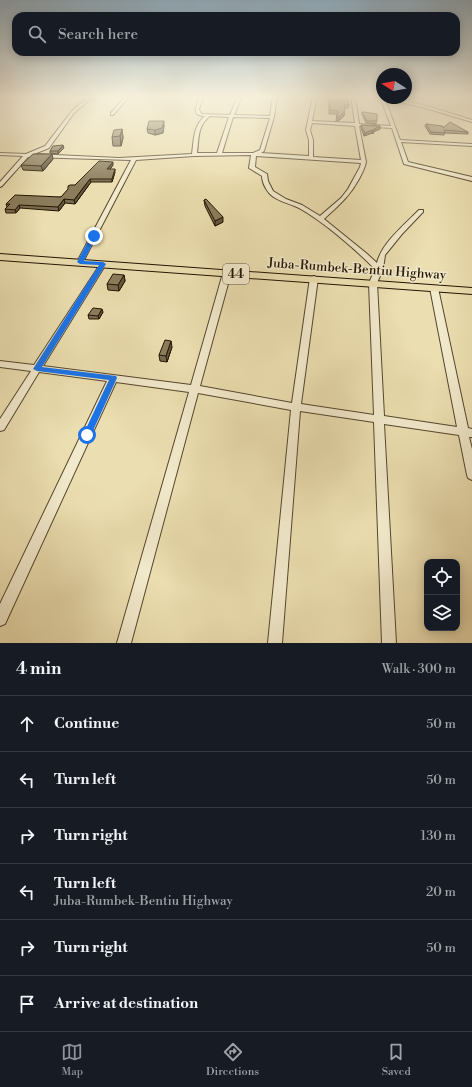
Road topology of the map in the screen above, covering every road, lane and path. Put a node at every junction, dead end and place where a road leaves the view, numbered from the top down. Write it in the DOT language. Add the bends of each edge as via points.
graph roads {
  1 [pos="63,126"];
  2 [pos="198,126"];
  3 [pos="228,126"];
  4 [pos="269,126"];
  5 [pos="309,126"];
  6 [pos="357,126"];
  7 [pos="375,126"];
  8 [pos="393,127"];
  9 [pos="400,141"];
  10 [pos="472,146"];
  11 [pos="0,154"];
  12 [pos="194,154"];
  13 [pos="219,154"];
  14 [pos="254,154"];
  15 [pos="26,155"];
  16 [pos="134,158"];
  17 [pos="311,158"];
  18 [pos="364,162"];
  19 [pos="472,179"];
  20 [pos="0,185"];
  21 [pos="421,211"];
  22 [pos="320,219"];
  23 [pos="0,257"];
  24 [pos="80,262"];
  25 [pos="103,264"];
  26 [pos="379,269"];
  27 [pos="227,273"];
  28 [pos="314,278"];
  29 [pos="373,283"];
  30 [pos="434,288"];
  31 [pos="472,291"];
  32 [pos="0,364"];
  33 [pos="37,369"];
  34 [pos="113,378"];
  35 [pos="196,389"];
  36 [pos="296,407"];
  37 [pos="378,419"];
  38 [pos="0,427"];
  39 [pos="468,432"];
  40 [pos="472,476"];
  41 [pos="0,619"];
  42 [pos="124,643"];
  43 [pos="275,643"];
  44 [pos="389,643"];
  1 -- 15 [label="street" via="47,147"];
  2 -- 12 [label="street"];
  3 -- 13 [label="street"];
  4 -- 14 [label="street" via="262,151"];
  5 -- 17 [label="street"];
  6 -- 18 [label="street"];
  7 -- 8 [label="street"];
  8 -- 9 [label="street"];
  9 -- 10 [label="street"];
  9 -- 19 [label="street" via="406,163"];
  11 -- 15 [label="street"];
  12 -- 13 [label="street"];
  12 -- 16 [label="street"];
  13 -- 14 [label="street"];
  14 -- 17 [label="street"];
  14 -- 22 [label="street" via="252,168 265,175 271,192"];
  15 -- 16 [label="street"];
  15 -- 20 [label="street"];
  16 -- 24 [label="street"];
  17 -- 18 [label="street"];
  18 -- 22 [label="street" via="350,190"];
  21 -- 26 [label="street" via="382,255"];
  22 -- 26 [label="street"];
  23 -- 24 [label="main road, Juba-Rumbek-Bentiu Highway / 44"];
  24 -- 25 [label="main road, Juba-Rumbek-Bentiu Highway / 44"];
  25 -- 27 [label="main road, Juba-Rumbek-Bentiu Highway / 44"];
  25 -- 33 [label="street"];
  26 -- 29 [label="street"];
  27 -- 28 [label="main road, Juba-Rumbek-Bentiu Highway / 44"];
  27 -- 35 [label="street"];
  28 -- 29 [label="main road, Juba-Rumbek-Bentiu Highway / 44"];
  28 -- 36 [label="street"];
  29 -- 30 [label="main road, Juba-Rumbek-Bentiu Highway / 44"];
  29 -- 37 [label="street"];
  30 -- 31 [label="main road, Juba-Rumbek-Bentiu Highway / 44"];
  30 -- 39 [label="street"];
  32 -- 33 [label="street"];
  33 -- 34 [label="street"];
  33 -- 38 [label="street"];
  34 -- 35 [label="street"];
  34 -- 41 [label="street"];
  35 -- 36 [label="street"];
  35 -- 42 [label="street"];
  36 -- 37 [label="street"];
  36 -- 43 [label="street"];
  37 -- 39 [label="street"];
  37 -- 44 [label="street"];
  39 -- 40 [label="street"];
}
